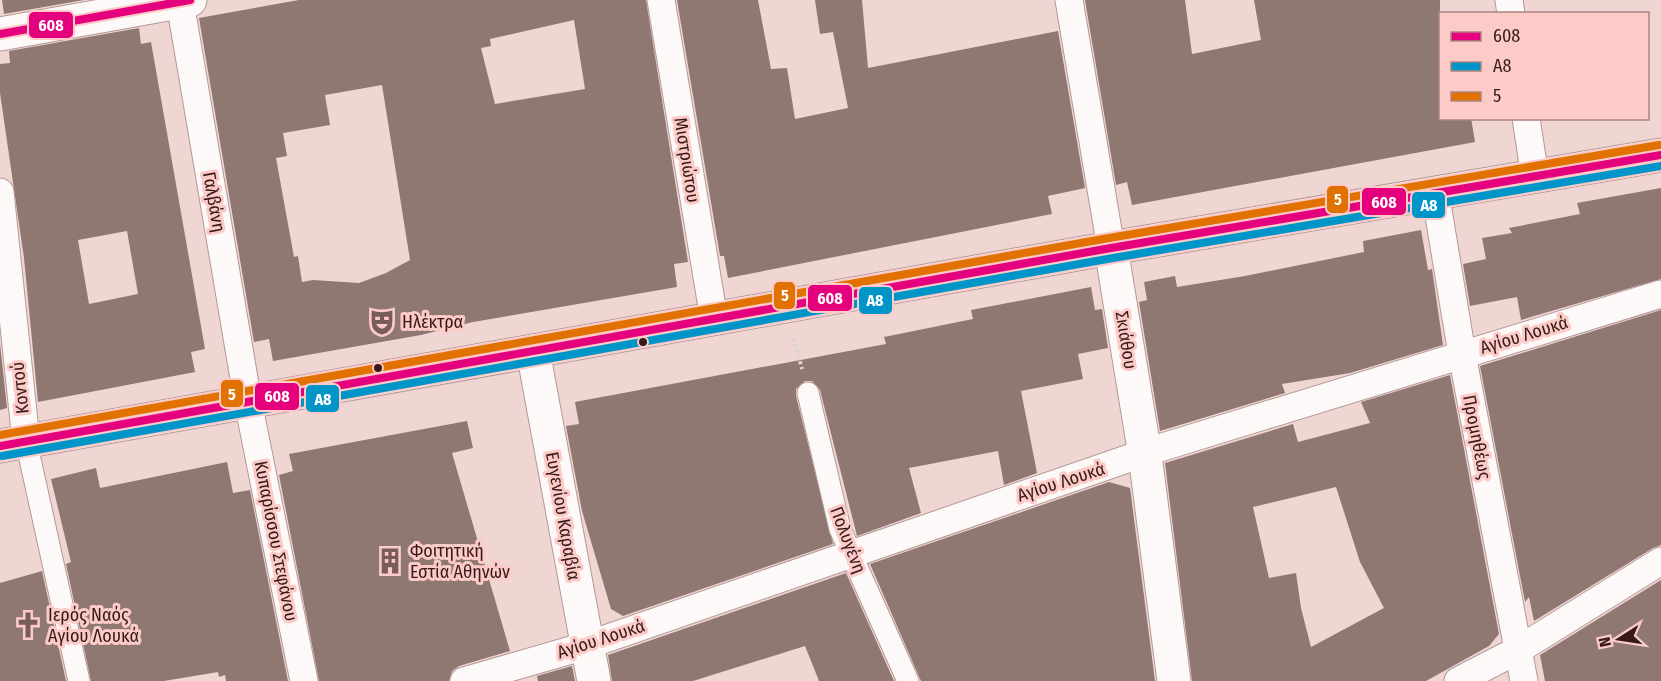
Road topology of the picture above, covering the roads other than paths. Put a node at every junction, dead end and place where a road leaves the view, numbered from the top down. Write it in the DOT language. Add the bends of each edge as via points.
graph roads {
  1 [pos="661,0"];
  2 [pos="1069,0"];
  3 [pos="185,1"];
  4 [pos="0,34"];
  5 [pos="1526,120"];
  6 [pos="1661,155"];
  7 [pos="1535,177"];
  8 [pos="0,192"];
  9 [pos="1435,192"];
  10 [pos="1111,248"];
  11 [pos="1661,294"];
  12 [pos="714,319"];
  13 [pos="533,351"];
  14 [pos="1462,354"];
  15 [pos="808,393"];
  16 [pos="248,402"];
  17 [pos="13,444"];
  18 [pos="1145,455"];
  19 [pos="851,552"];
  20 [pos="1661,561"];
  21 [pos="585,646"];
  22 [pos="1518,651"];
  23 [pos="79,681"];
  24 [pos="304,681"];
  25 [pos="464,681"];
  26 [pos="594,681"];
  27 [pos="908,681"];
  28 [pos="1174,681"];
  29 [pos="1458,681"];
  30 [pos="1524,681"];
  1 -- 12 [label="street, Μιστριώτου"];
  2 -- 10 [label="street, Σκιάθου"];
  3 -- 4 [label="main road"];
  3 -- 16 [label="street, Γαλβάνη"];
  5 -- 7 [label="street"];
  6 -- 7 [label="main road"];
  7 -- 9 [label="main road"];
  8 -- 17 [label="street, Κοντού"];
  9 -- 10 [label="main road"];
  9 -- 14 [label="street, Προμηθέως"];
  10 -- 12 [label="main road"];
  10 -- 18 [label="main road, Σκιάθου"];
  11 -- 14 [label="street, Αγίου Λουκά"];
  12 -- 13 [label="main road"];
  13 -- 16 [label="main road"];
  13 -- 21 [label="main road, Ευγενίου Καραβία"];
  14 -- 18 [label="street, Αγίου Λουκά"];
  14 -- 22 [label="street, Προμηθέως"];
  15 -- 19 [label="street, Πολυγένη" via="840,529"];
  16 -- 17 [label="main road"];
  16 -- 24 [label="street, Κυπαρίσσου Στεφάνου"];
  17 -- 23 [label="street"];
  18 -- 19 [label="street, Αγίου Λουκά"];
  18 -- 28 [label="main road, Σκιάθου"];
  19 -- 21 [label="street, Αγίου Λουκά"];
  19 -- 27 [label="street, Πολυγένη"];
  20 -- 22 [label="street"];
  21 -- 25 [label="street, Αγίου Λουκά"];
  21 -- 26 [label="main road, Ευγενίου Καραβία"];
  22 -- 29 [label="street"];
  22 -- 30 [label="street, Προμηθέως"];
}
